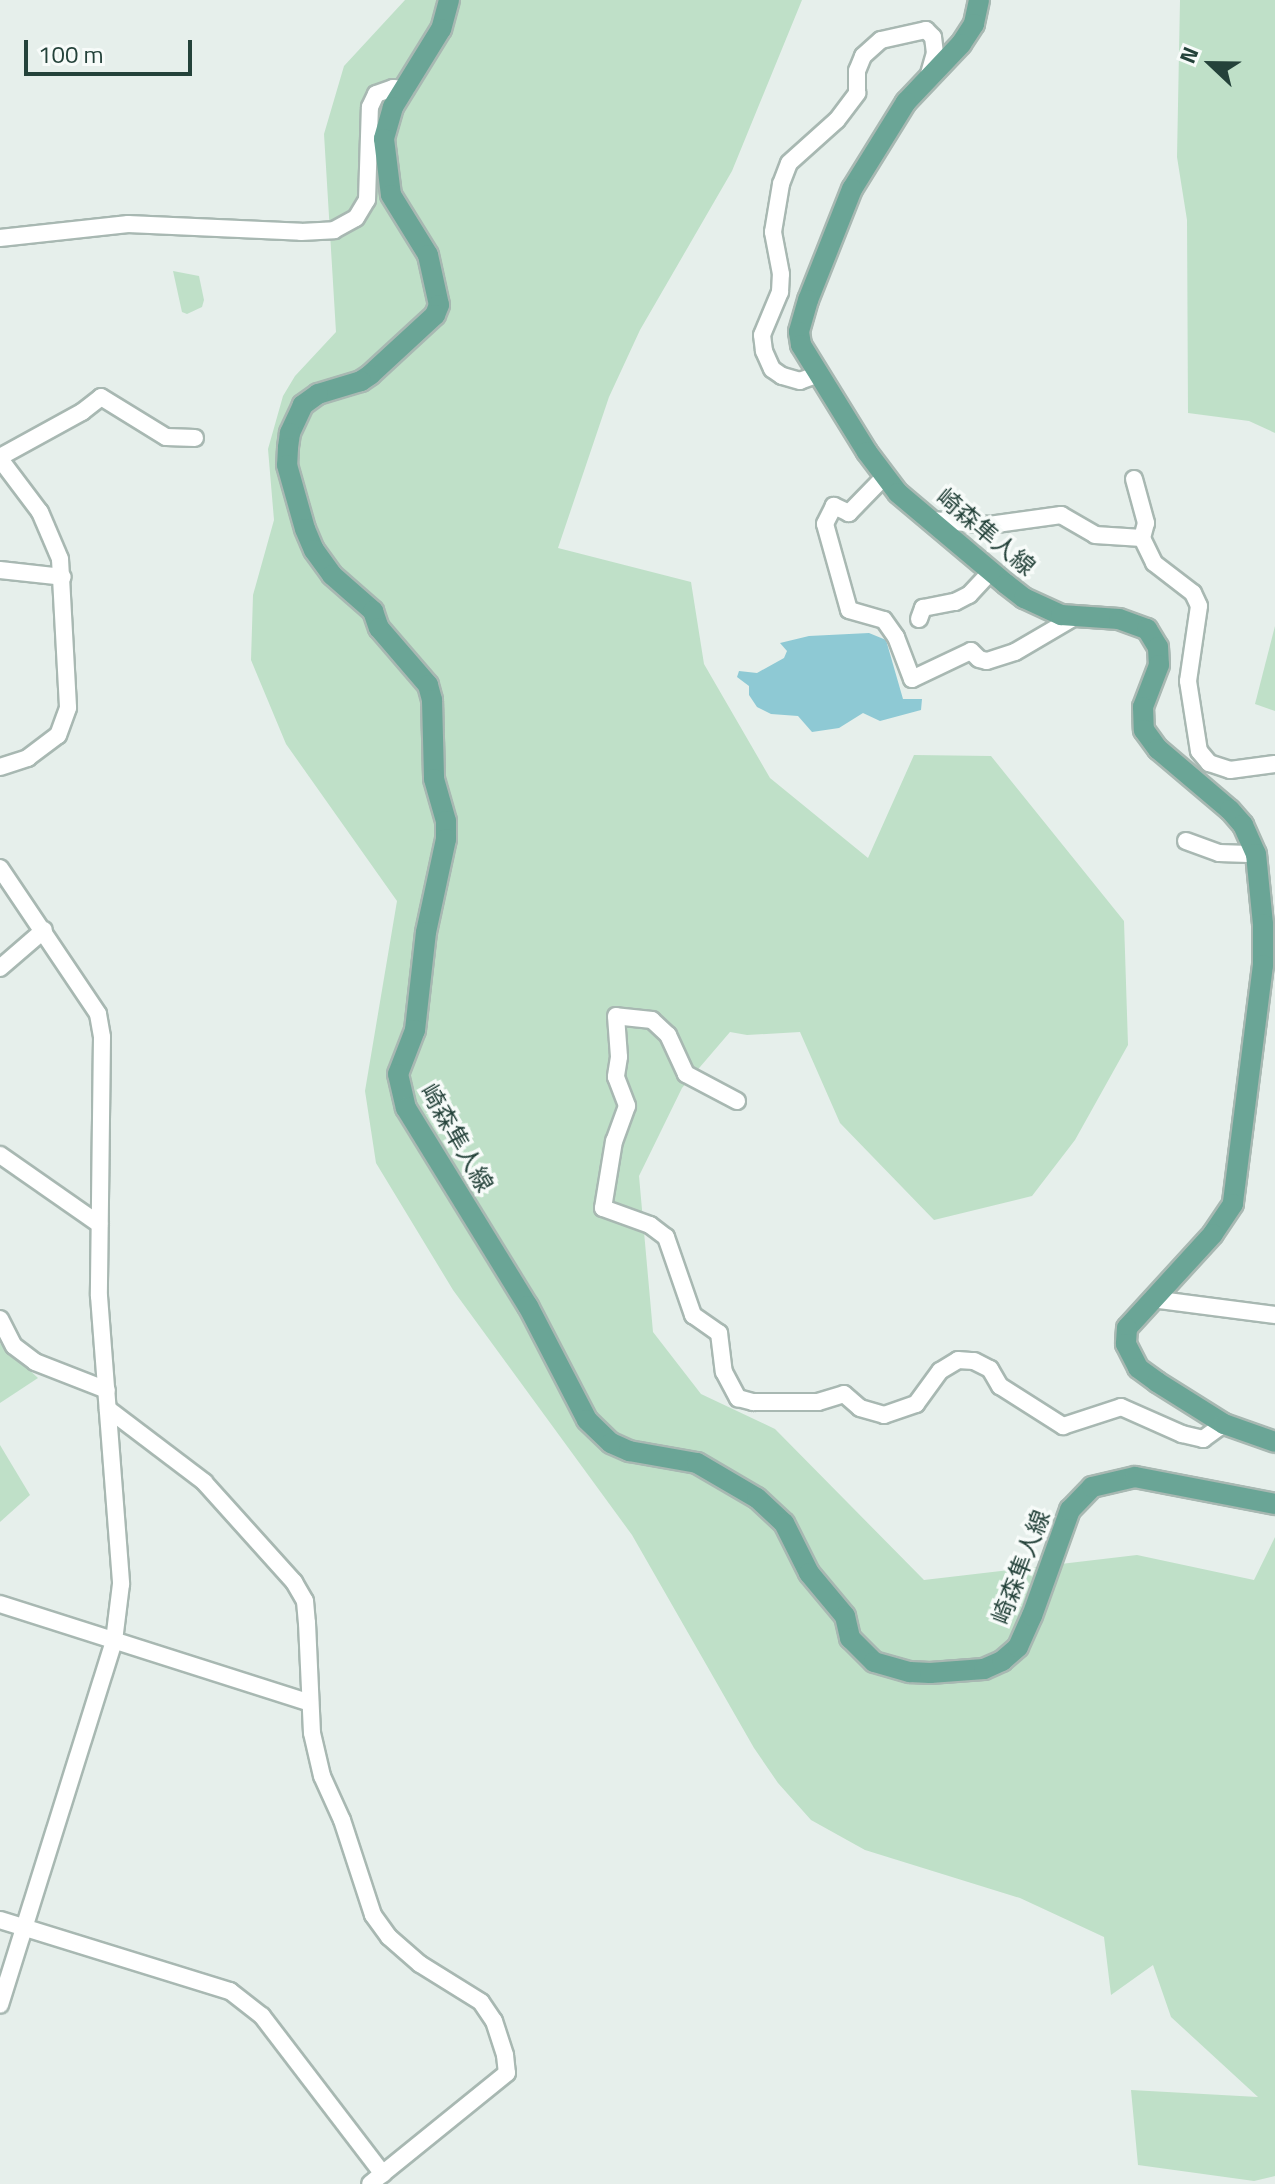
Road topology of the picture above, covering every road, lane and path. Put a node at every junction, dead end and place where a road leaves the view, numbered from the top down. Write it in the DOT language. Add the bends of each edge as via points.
graph roads {
  1 [pos="449,0"];
  2 [pos="979,0"];
  3 [pos="928,77"];
  4 [pos="406,89"];
  5 [pos="0,238"];
  6 [pos="819,374"];
  7 [pos="195,438"];
  8 [pos="0,458"];
  9 [pos="885,476"];
  10 [pos="1134,479"];
  11 [pos="932,520"];
  12 [pos="1142,538"];
  13 [pos="0,570"];
  14 [pos="991,571"];
  15 [pos="63,577"];
  16 [pos="1073,618"];
  17 [pos="919,619"];
  18 [pos="1275,764"];
  19 [pos="0,767"];
  20 [pos="1186,841"];
  21 [pos="1256,854"];
  22 [pos="0,868"];
  23 [pos="1267,891"];
  24 [pos="44,930"];
  25 [pos="0,968"];
  26 [pos="737,1101"];
  27 [pos="0,1155"];
  28 [pos="99,1224"];
  29 [pos="1152,1299"];
  30 [pos="1275,1315"];
  31 [pos="0,1319"];
  32 [pos="107,1390"];
  33 [pos="108,1409"];
  34 [pos="1224,1424"];
  35 [pos="1275,1442"];
  36 [pos="1275,1504"];
  37 [pos="0,1604"];
  38 [pos="114,1641"];
  39 [pos="310,1703"];
  40 [pos="0,1920"];
  41 [pos="23,1927"];
  42 [pos="0,2005"];
  43 [pos="377,2179"];
  1 -- 4 [label="main road, 崎森隼人線" via="441,29"];
  2 -- 3 [label="main road, 崎森隼人線" via="968,34"];
  3 -- 6 [label="main road, 崎森隼人線" via="852,189 808,300 799,332"];
  3 -- 6 [label="street" via="935,53 926,30 881,40 863,56 857,93 837,120 789,163 781,184 773,232 780,292 762,335 764,351 772,369 782,376 800,381"];
  4 -- 5 [label="street" via="376,94 370,107 367,200 356,218 334,230 128,224"];
  4 -- 36 [label="main road, 崎森隼人線" via="386,124 388,183 428,255 439,305 435,315 370,375 303,405 290,433 287,465 314,550 332,575 373,611 379,628 428,685 432,700 434,779 446,839 426,932 415,1030 398,1074 399,1089 528,1306 587,1420 611,1443 697,1463 757,1498 784,1523 809,1573 845,1616 850,1638 862,1653 910,1672 984,1669 1018,1647 1070,1510 1092,1487 1135,1477"];
  6 -- 9 [label="main road, 崎森隼人線"];
  7 -- 8 [label="street" via="166,437 101,397"];
  8 -- 15 [label="street" via="40,512"];
  9 -- 11 [label="main road, 崎森隼人線"];
  9 -- 16 [label="street" via="849,513 834,506 825,524 849,610 884,620 900,644 912,679 971,651 987,661 1015,652"];
  10 -- 12 [label="street" via="1146,523"];
  11 -- 12 [label="street" via="989,525 1061,515 1095,535"];
  11 -- 14 [label="main road, 崎森隼人線"];
  12 -- 18 [label="street" via="1154,563 1193,593 1199,606 1188,681 1199,751 1209,763 1230,770"];
  13 -- 15 [label="street"];
  14 -- 16 [label="main road, 崎森隼人線" via="1024,598"];
  14 -- 17 [label="street" via="969,595 923,608"];
  15 -- 19 [label="street" via="68,708 63,724 58,735 28,758"];
  16 -- 21 [label="main road, 崎森隼人線" via="1131,622 1153,636 1159,665 1143,707 1144,730 1158,749 1230,810"];
  20 -- 21 [label="street" via="1219,853"];
  21 -- 23 [label="main road, 崎森隼人線"];
  22 -- 24 [label="street"];
  23 -- 29 [label="main road, 崎森隼人線" via="1263,965 1233,1204 1213,1234"];
  24 -- 25 [label="street"];
  24 -- 28 [label="street" via="98,1014"];
  26 -- 34 [label="street" via="686,1074 668,1035 652,1020 616,1016 616,1077 627,1106 614,1141 603,1208 650,1225 666,1237 693,1315 719,1333 724,1372 738,1398 818,1402 844,1394 860,1408 884,1415 916,1404 940,1371 958,1360 990,1369 1000,1386 1063,1426 1121,1407 1203,1439"];
  27 -- 28 [label="street"];
  28 -- 32 [label="street"];
  29 -- 30 [label="street"];
  29 -- 34 [label="main road, 崎森隼人線" via="1127,1328 1131,1359"];
  31 -- 32 [label="street" via="14,1346 35,1362"];
  32 -- 33 [label="street"];
  33 -- 38 [label="street" via="121,1584"];
  33 -- 39 [label="street" via="204,1482 294,1582 305,1601"];
  34 -- 35 [label="main road, 崎森隼人線"];
  37 -- 38 [label="street"];
  38 -- 39 [label="street"];
  38 -- 41 [label="street"];
  39 -- 43 [label="street" via="322,1776 373,1915 420,1964 481,2002 494,2021 505,2055 507,2073"];
  40 -- 41 [label="street"];
  41 -- 42 [label="street"];
  41 -- 43 [label="street" via="230,1991 262,2016"];
}
